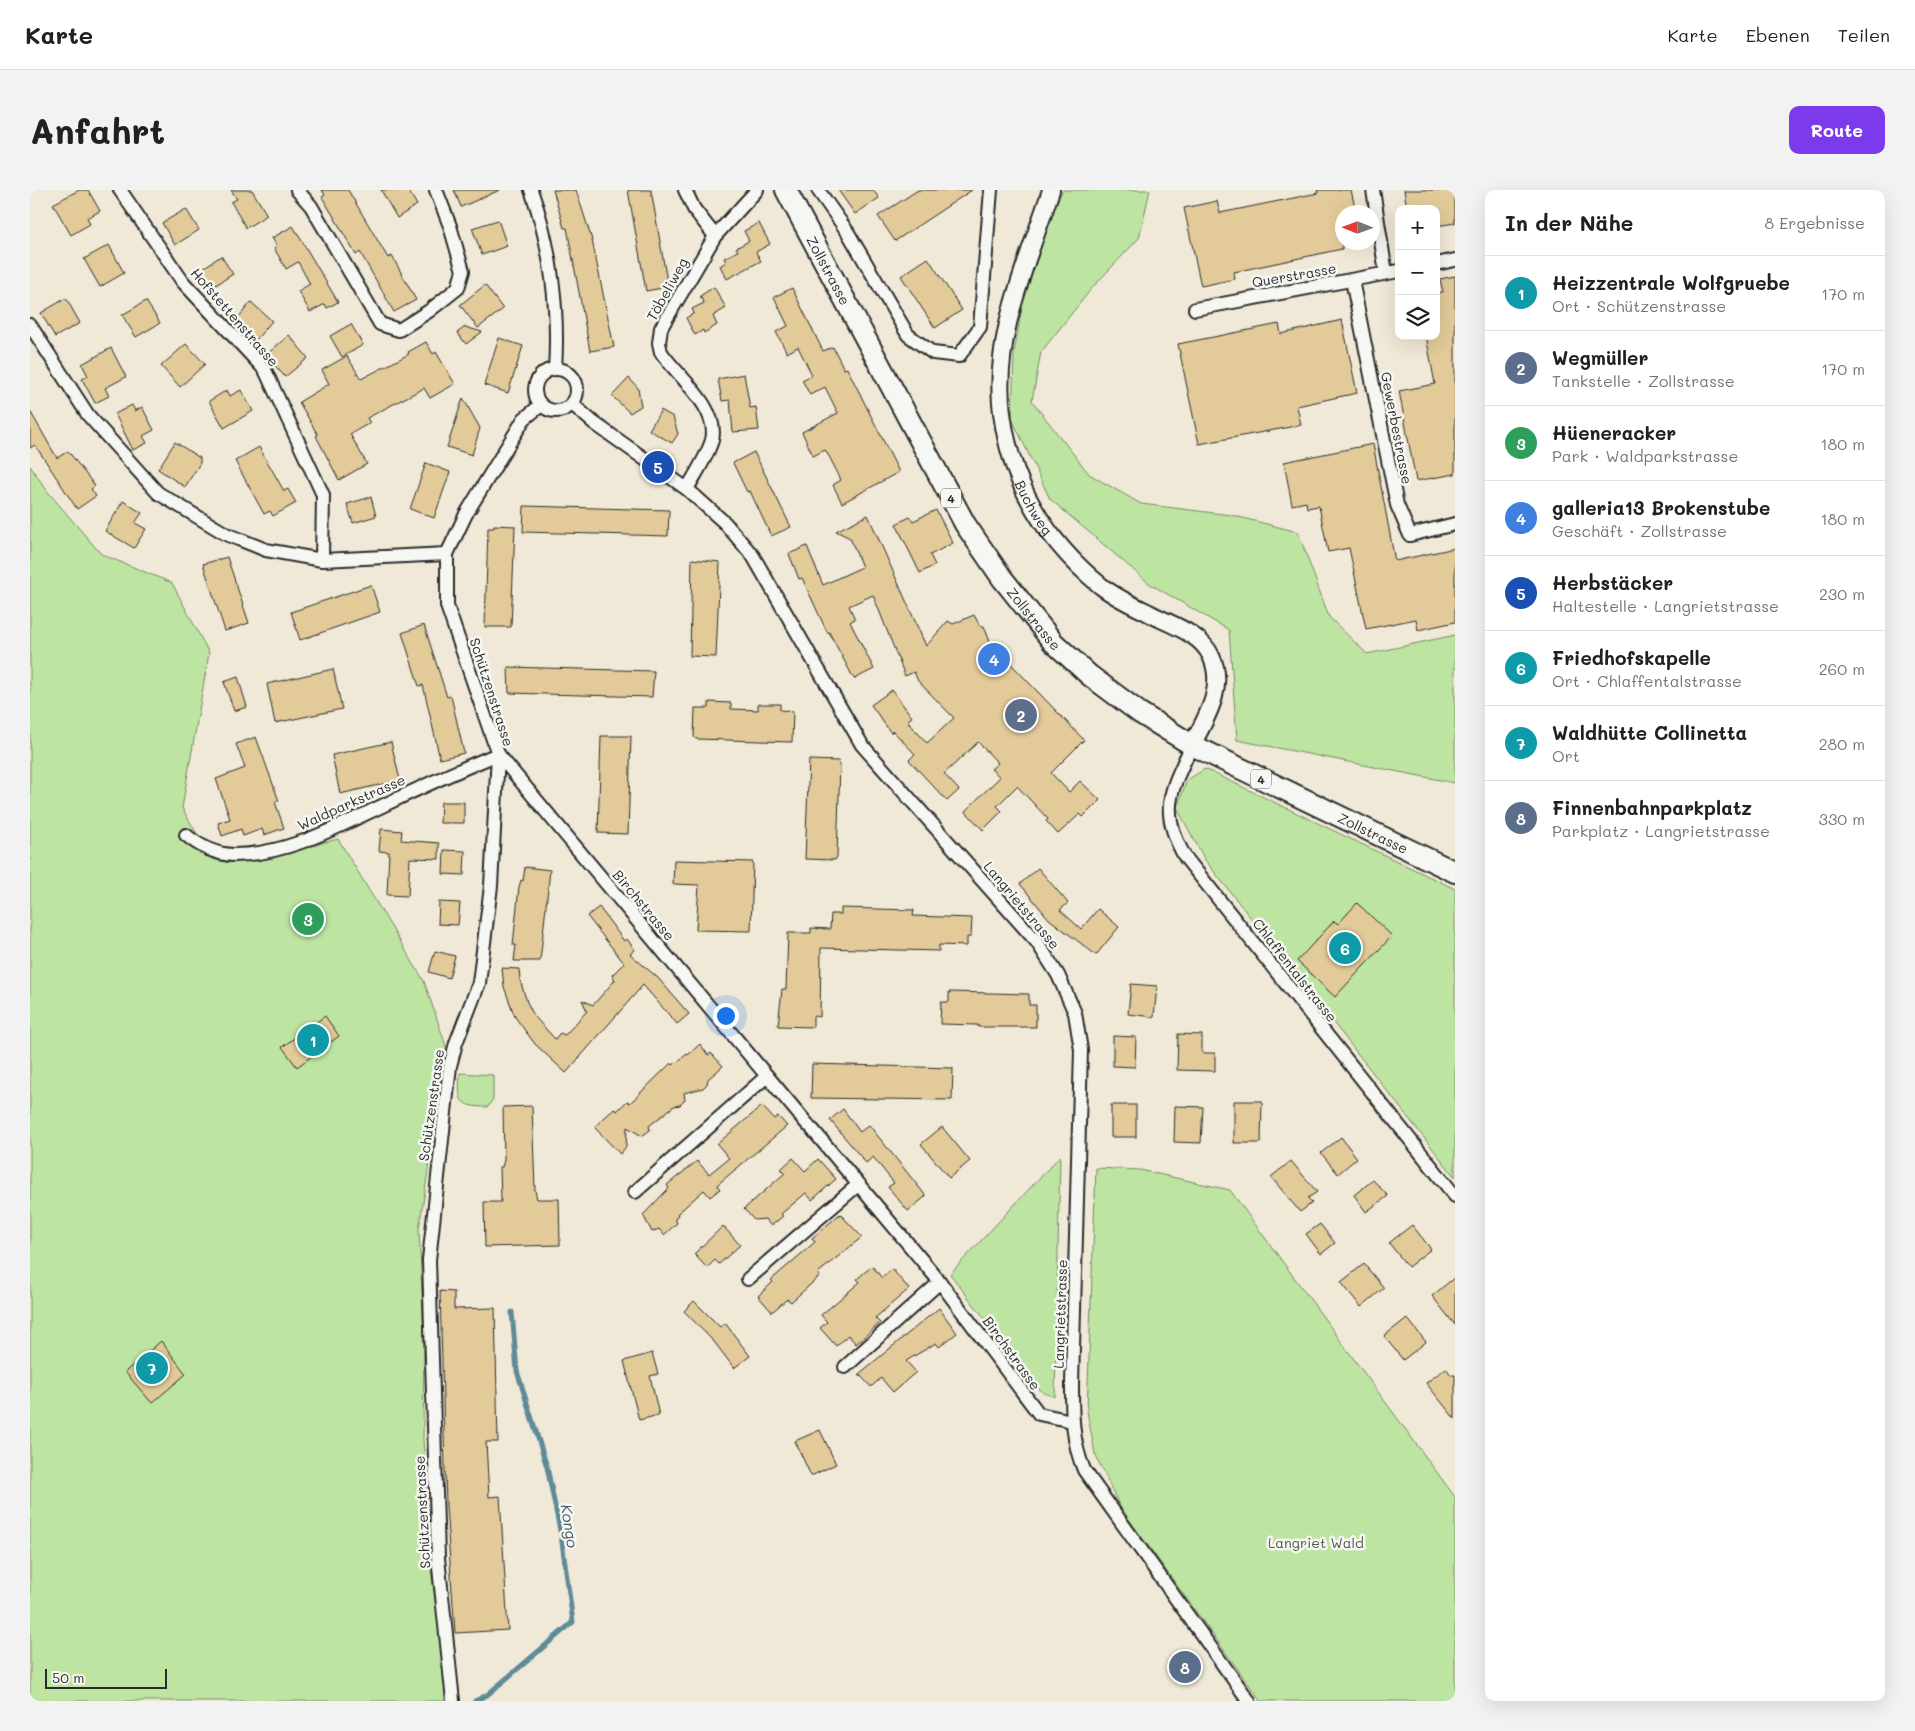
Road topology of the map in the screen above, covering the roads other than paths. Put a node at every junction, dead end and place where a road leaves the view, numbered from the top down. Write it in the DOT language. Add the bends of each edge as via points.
graph roads {
  1 [pos="120,190"];
  2 [pos="297,190"];
  3 [pos="436,190"];
  4 [pos="531,190"];
  5 [pos="685,190"];
  6 [pos="757,190"];
  7 [pos="786,190"];
  8 [pos="818,190"];
  9 [pos="991,190"];
  10 [pos="1051,190"];
  11 [pos="1372,190"];
  12 [pos="715,236"];
  13 [pos="1455,260"];
  14 [pos="1440,263"];
  15 [pos="1392,272"];
  16 [pos="1352,280"];
  17 [pos="1195,309"];
  18 [pos="30,326"];
  19 [pos="555,369"];
  20 [pos="572,404"];
  21 [pos="541,405"];
  22 [pos="687,489"];
  23 [pos="1455,524"];
  24 [pos="447,554"];
  25 [pos="322,560"];
  26 [pos="1192,745"];
  27 [pos="498,754"];
  28 [pos="186,835"];
  29 [pos="1455,872"];
  30 [pos="767,1076"];
  31 [pos="859,1184"];
  32 [pos="635,1192"];
  33 [pos="1455,1196"];
  34 [pos="748,1279"];
  35 [pos="940,1282"];
  36 [pos="845,1367"];
  37 [pos="1072,1422"];
  38 [pos="453,1701"];
  39 [pos="1250,1701"];
  1 -- 25 [label="street, Hofstettenstrasse" via="183,282 265,370 322,495"];
  2 -- 3 [label="street" via="311,206 380,324 399,330 458,288 463,271"];
  4 -- 19 [label="street" via="557,312"];
  5 -- 12 [label="street" via="694,209"];
  6 -- 12 [label="street, Töbeliweg"];
  7 -- 26 [label="main road, Zollstrasse / 4" via="984,554 1047,635 1089,675 1140,713"];
  8 -- 9 [label="street" via="847,231 908,335 932,353 958,356 980,327"];
  10 -- 26 [label="street, Buchweg" via="1005,334 1000,375 1002,413 1011,457 1031,506 1060,548 1102,587 1186,632 1210,654 1216,668 1215,693"];
  11 -- 15 [label="street"];
  12 -- 22 [label="street, Töbeliweg" via="661,328 659,343 660,352 698,396 712,425 712,438"];
  13 -- 14 [label="street"];
  15 -- 16 [label="street, Querstrasse"];
  16 -- 17 [label="street, Querstrasse"];
  16 -- 23 [label="street, Gewerbestrasse" via="1397,505 1410,535"];
  18 -- 25 [label="street" via="88,415 158,493 226,534 266,550"];
  19 -- 20 [label="street" via="574,378 577,392"];
  19 -- 21 [label="street" via="542,374 535,386"];
  20 -- 21 [label="street" via="560,411"];
  20 -- 22 [label="street, Langrietstrasse"];
  21 -- 24 [label="street, Schützenstrasse" via="524,419 466,514"];
  22 -- 37 [label="street, Langrietstrasse" via="712,509 753,556 862,745 1037,942 1058,975 1075,1013 1082,1083"];
  24 -- 25 [label="street"];
  24 -- 27 [label="street, Schützenstrasse" via="447,606"];
  26 -- 29 [label="main road, Zollstrasse / 4"];
  26 -- 33 [label="street, Chlaffentalstrasse" via="1180,769 1170,802 1173,835 1185,857"];
  27 -- 28 [label="street, Waldparkstrasse" via="337,827 264,852 232,856 198,845"];
  27 -- 30 [label="street, Birchstrasse"];
  27 -- 38 [label="street, Schützenstrasse" via="486,938 479,983 450,1066 429,1260 438,1558"];
  30 -- 31 [label="street, Birchstrasse"];
  30 -- 32 [label="street"];
  31 -- 34 [label="street"];
  31 -- 35 [label="street, Birchstrasse"];
  35 -- 36 [label="street"];
  35 -- 37 [label="street, Birchstrasse" via="1038,1414"];
  37 -- 39 [label="street, Langrietstrasse" via="1084,1470"];
}
